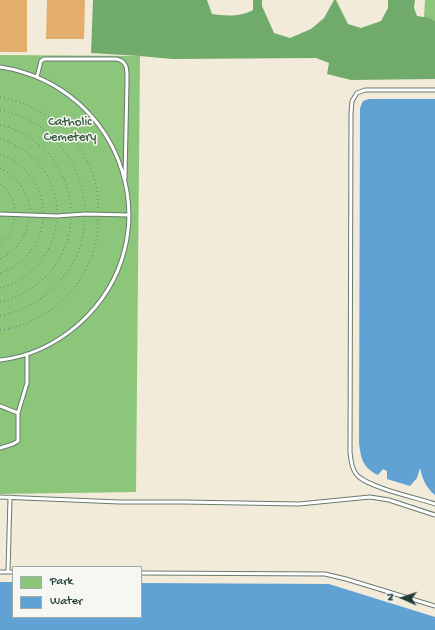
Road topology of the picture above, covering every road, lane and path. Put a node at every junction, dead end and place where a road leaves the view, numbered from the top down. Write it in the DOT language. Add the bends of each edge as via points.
graph roads {
  1 [pos="0,67"];
  2 [pos="37,77"];
  3 [pos="435,90"];
  4 [pos="0,125"];
  5 [pos="119,160"];
  6 [pos="126,162"];
  7 [pos="126,183"];
  8 [pos="0,214"];
  9 [pos="72,214"];
  10 [pos="129,214"];
  11 [pos="0,302"];
  12 [pos="27,354"];
  13 [pos="0,360"];
  14 [pos="0,406"];
  15 [pos="18,413"];
  16 [pos="0,448"];
  17 [pos="0,497"];
  18 [pos="10,497"];
  19 [pos="435,504"];
  20 [pos="435,516"];
  21 [pos="0,572"];
  22 [pos="8,572"];
  23 [pos="12,572"];
  24 [pos="142,573"];
  25 [pos="435,606"];
  1 -- 2 [label="lane"];
  2 -- 5 [label="lane" via="63,91 86,110 105,134"];
  2 -- 6 [label="lane" via="41,61 44,59 121,60 127,68"];
  3 -- 19 [label="lane" via="365,90 357,93 352,101 350,319 350,452 353,468 365,481"];
  4 -- 9 [label="path" via="29,136 50,155 65,180"];
  5 -- 6 [label="lane"];
  5 -- 7 [label="lane"];
  6 -- 7 [label="lane"];
  7 -- 10 [label="lane"];
  8 -- 9 [label="lane"];
  9 -- 10 [label="lane"];
  9 -- 11 [label="path" via="68,239 53,269 28,291"];
  10 -- 12 [label="lane" via="121,260 100,300 89,315 68,333"];
  12 -- 13 [label="lane"];
  12 -- 15 [label="lane" via="27,383"];
  14 -- 15 [label="lane"];
  15 -- 16 [label="lane" via="18,441"];
  17 -- 18 [label="lane"];
  18 -- 20 [label="lane" via="120,502 299,504 370,497 389,500"];
  18 -- 22 [label="lane"];
  21 -- 22 [label="lane"];
  22 -- 23 [label="lane"];
  24 -- 25 [label="lane" via="324,574"];
}
